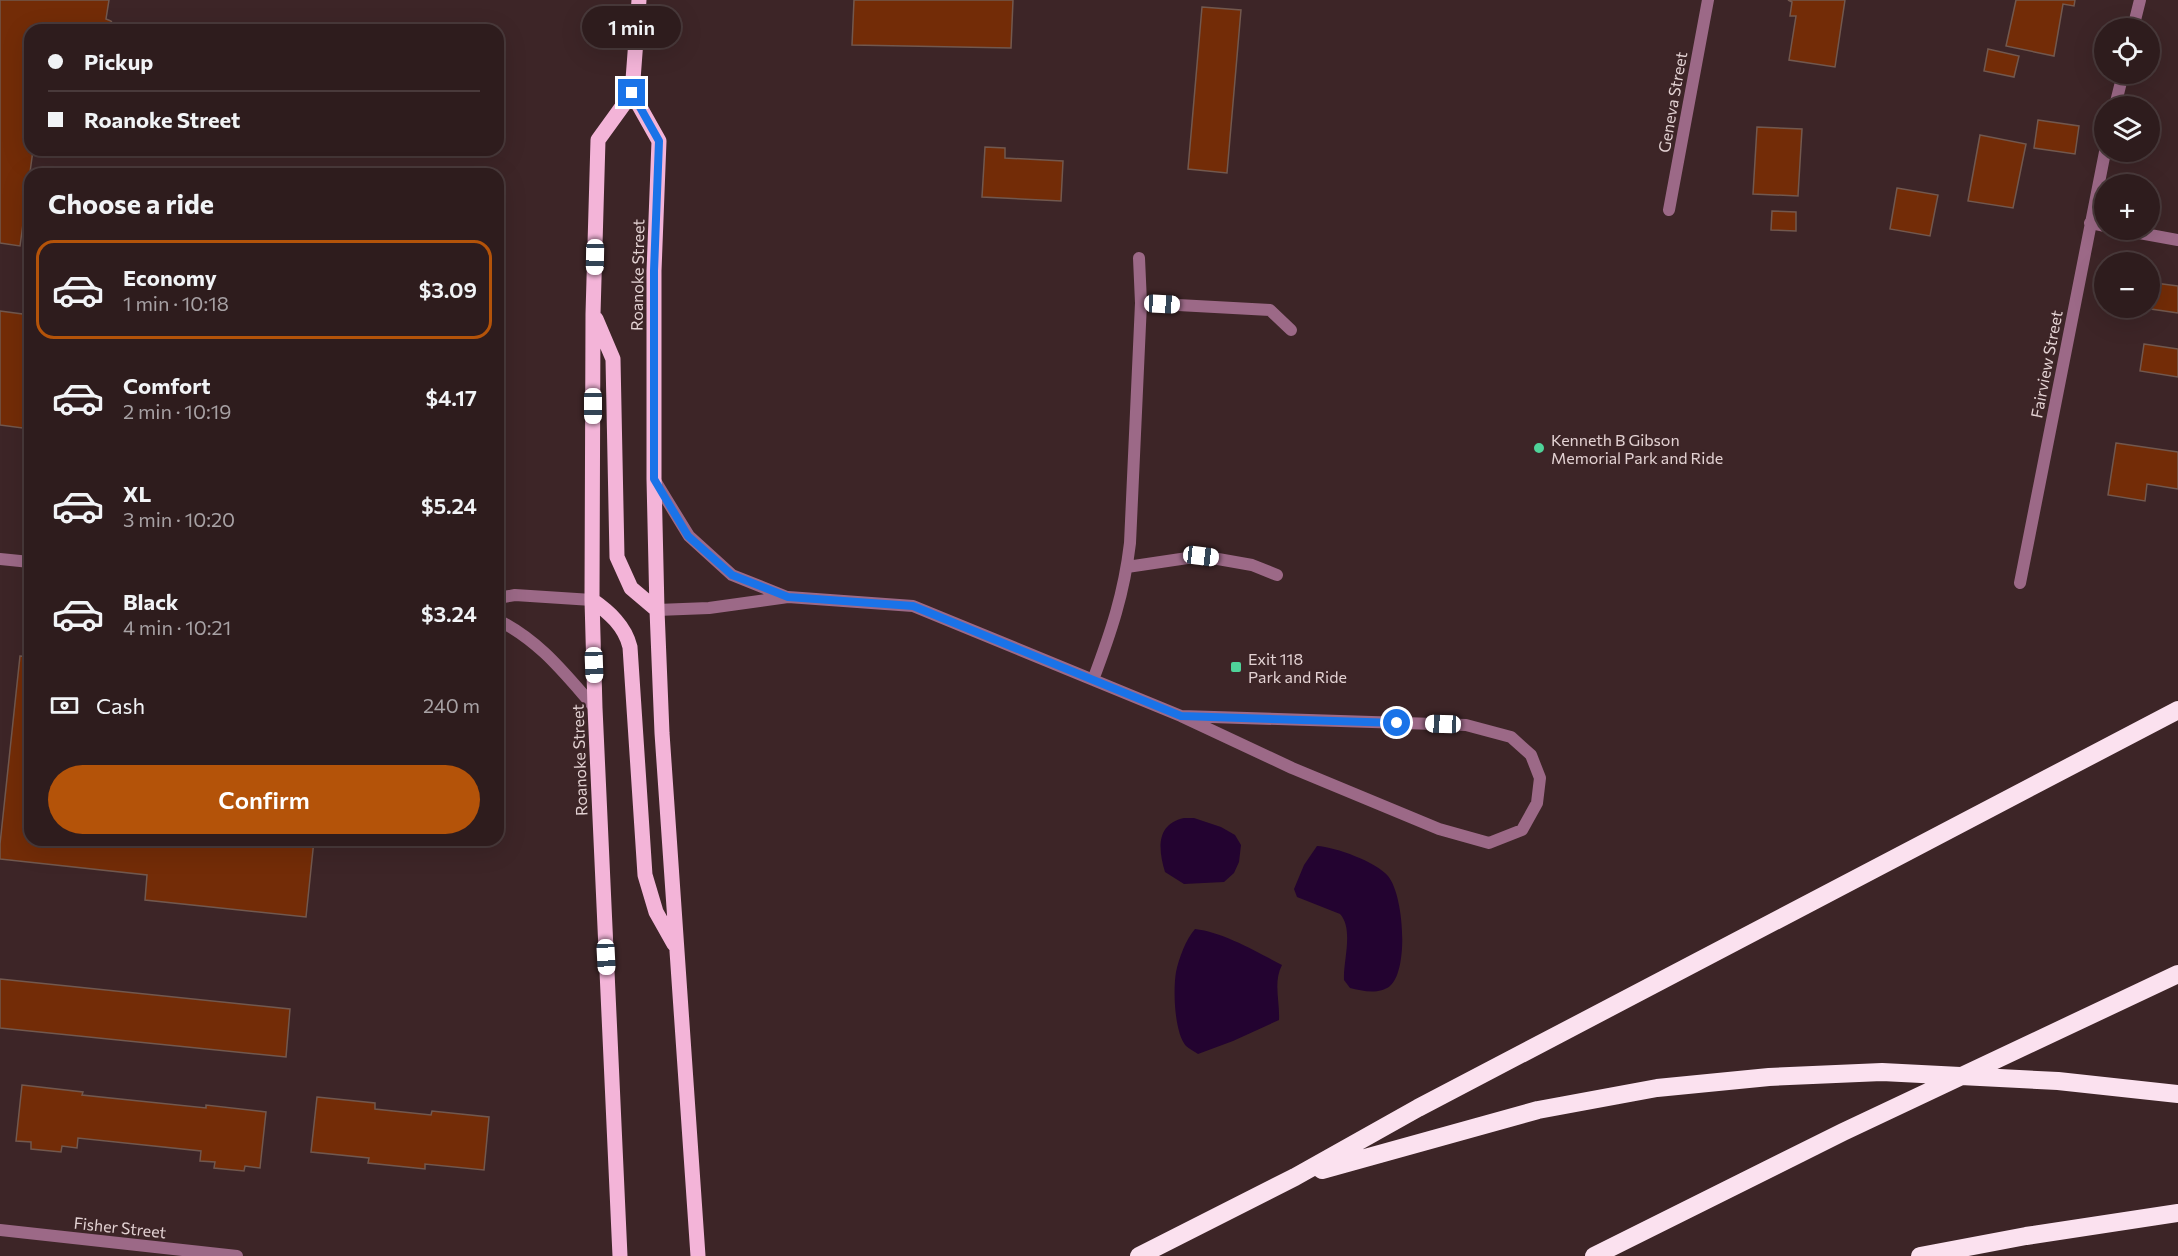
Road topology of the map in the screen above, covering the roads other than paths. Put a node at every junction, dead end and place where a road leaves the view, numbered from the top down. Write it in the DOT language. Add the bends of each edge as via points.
graph roads {
  1 [pos="639,0"];
  2 [pos="1708,0"];
  3 [pos="2140,0"];
  4 [pos="2136,18"];
  5 [pos="632,93"];
  6 [pos="2103,162"];
  7 [pos="1670,210"];
  8 [pos="2090,223"];
  9 [pos="2094,224"];
  10 [pos="2160,237"];
  11 [pos="2178,240"];
  12 [pos="1139,258"];
  13 [pos="1141,303"];
  14 [pos="593,314"];
  15 [pos="1291,330"];
  16 [pos="654,479"];
  17 [pos="0,559"];
  18 [pos="24,561"];
  19 [pos="1127,567"];
  20 [pos="1277,575"];
  21 [pos="2020,583"];
  22 [pos="504,597"];
  23 [pos="788,597"];
  24 [pos="592,600"];
  25 [pos="657,610"];
  26 [pos="504,623"];
  27 [pos="1093,680"];
  28 [pos="595,708"];
  29 [pos="2178,710"];
  30 [pos="1181,716"];
  31 [pos="676,947"];
  32 [pos="2178,974"];
  33 [pos="2178,1094"];
  34 [pos="1295,1177"];
  35 [pos="2178,1213"];
  36 [pos="0,1230"];
  37 [pos="237,1256"];
  38 [pos="620,1256"];
  39 [pos="698,1256"];
  40 [pos="1139,1256"];
  41 [pos="1594,1256"];
  42 [pos="1920,1256"];
  1 -- 5 [label="main road"];
  2 -- 7 [label="street, Geneva Street"];
  3 -- 4 [label="street"];
  5 -- 14 [label="main road, Roanoke Street" via="598,140"];
  5 -- 16 [label="main road, Roanoke Street" via="659,141 654,271"];
  6 -- 8 [label="street, Fairview Street"];
  8 -- 9 [label="street"];
  8 -- 21 [label="street, Fairview Street"];
  10 -- 11 [label="street"];
  12 -- 13 [label="street"];
  13 -- 15 [label="street" via="1270,310"];
  13 -- 19 [label="street"];
  14 -- 24 [label="main road, Roanoke Street"];
  14 -- 25 [label="main road" via="613,359 617,557 631,588"];
  16 -- 23 [label="street" via="688,536 732,575"];
  16 -- 25 [label="main road, Roanoke Street"];
  17 -- 18 [label="street"];
  19 -- 20 [label="street" via="1201,556 1252,565"];
  19 -- 27 [label="street" via="1116,617"];
  22 -- 24 [label="street"];
  23 -- 25 [label="street" via="709,608"];
  23 -- 27 [label="street" via="913,606"];
  24 -- 28 [label="main road, Roanoke Street"];
  24 -- 31 [label="main road" via="621,626 630,647 645,875 656,912"];
  25 -- 31 [label="main road, Roanoke Street"];
  26 -- 28 [label="street" via="521,632 552,659"];
  27 -- 30 [label="street"];
  28 -- 38 [label="main road, Roanoke Street"];
  29 -- 34 [label="highway" via="1419,1108"];
  30 -- 30 [label="street" via="1438,829 1489,843 1522,830 1537,803 1540,778 1531,756 1511,737 1466,725"];
  31 -- 39 [label="main road, Roanoke Street"];
  32 -- 41 [label="highway" via="1843,1132"];
  33 -- 34 [label="highway" via="2058,1081 1882,1072 1758,1078 1657,1088 1538,1110"];
  34 -- 40 [label="highway"];
  35 -- 42 [label="highway"];
  36 -- 37 [label="street, Fisher Street"];
}
